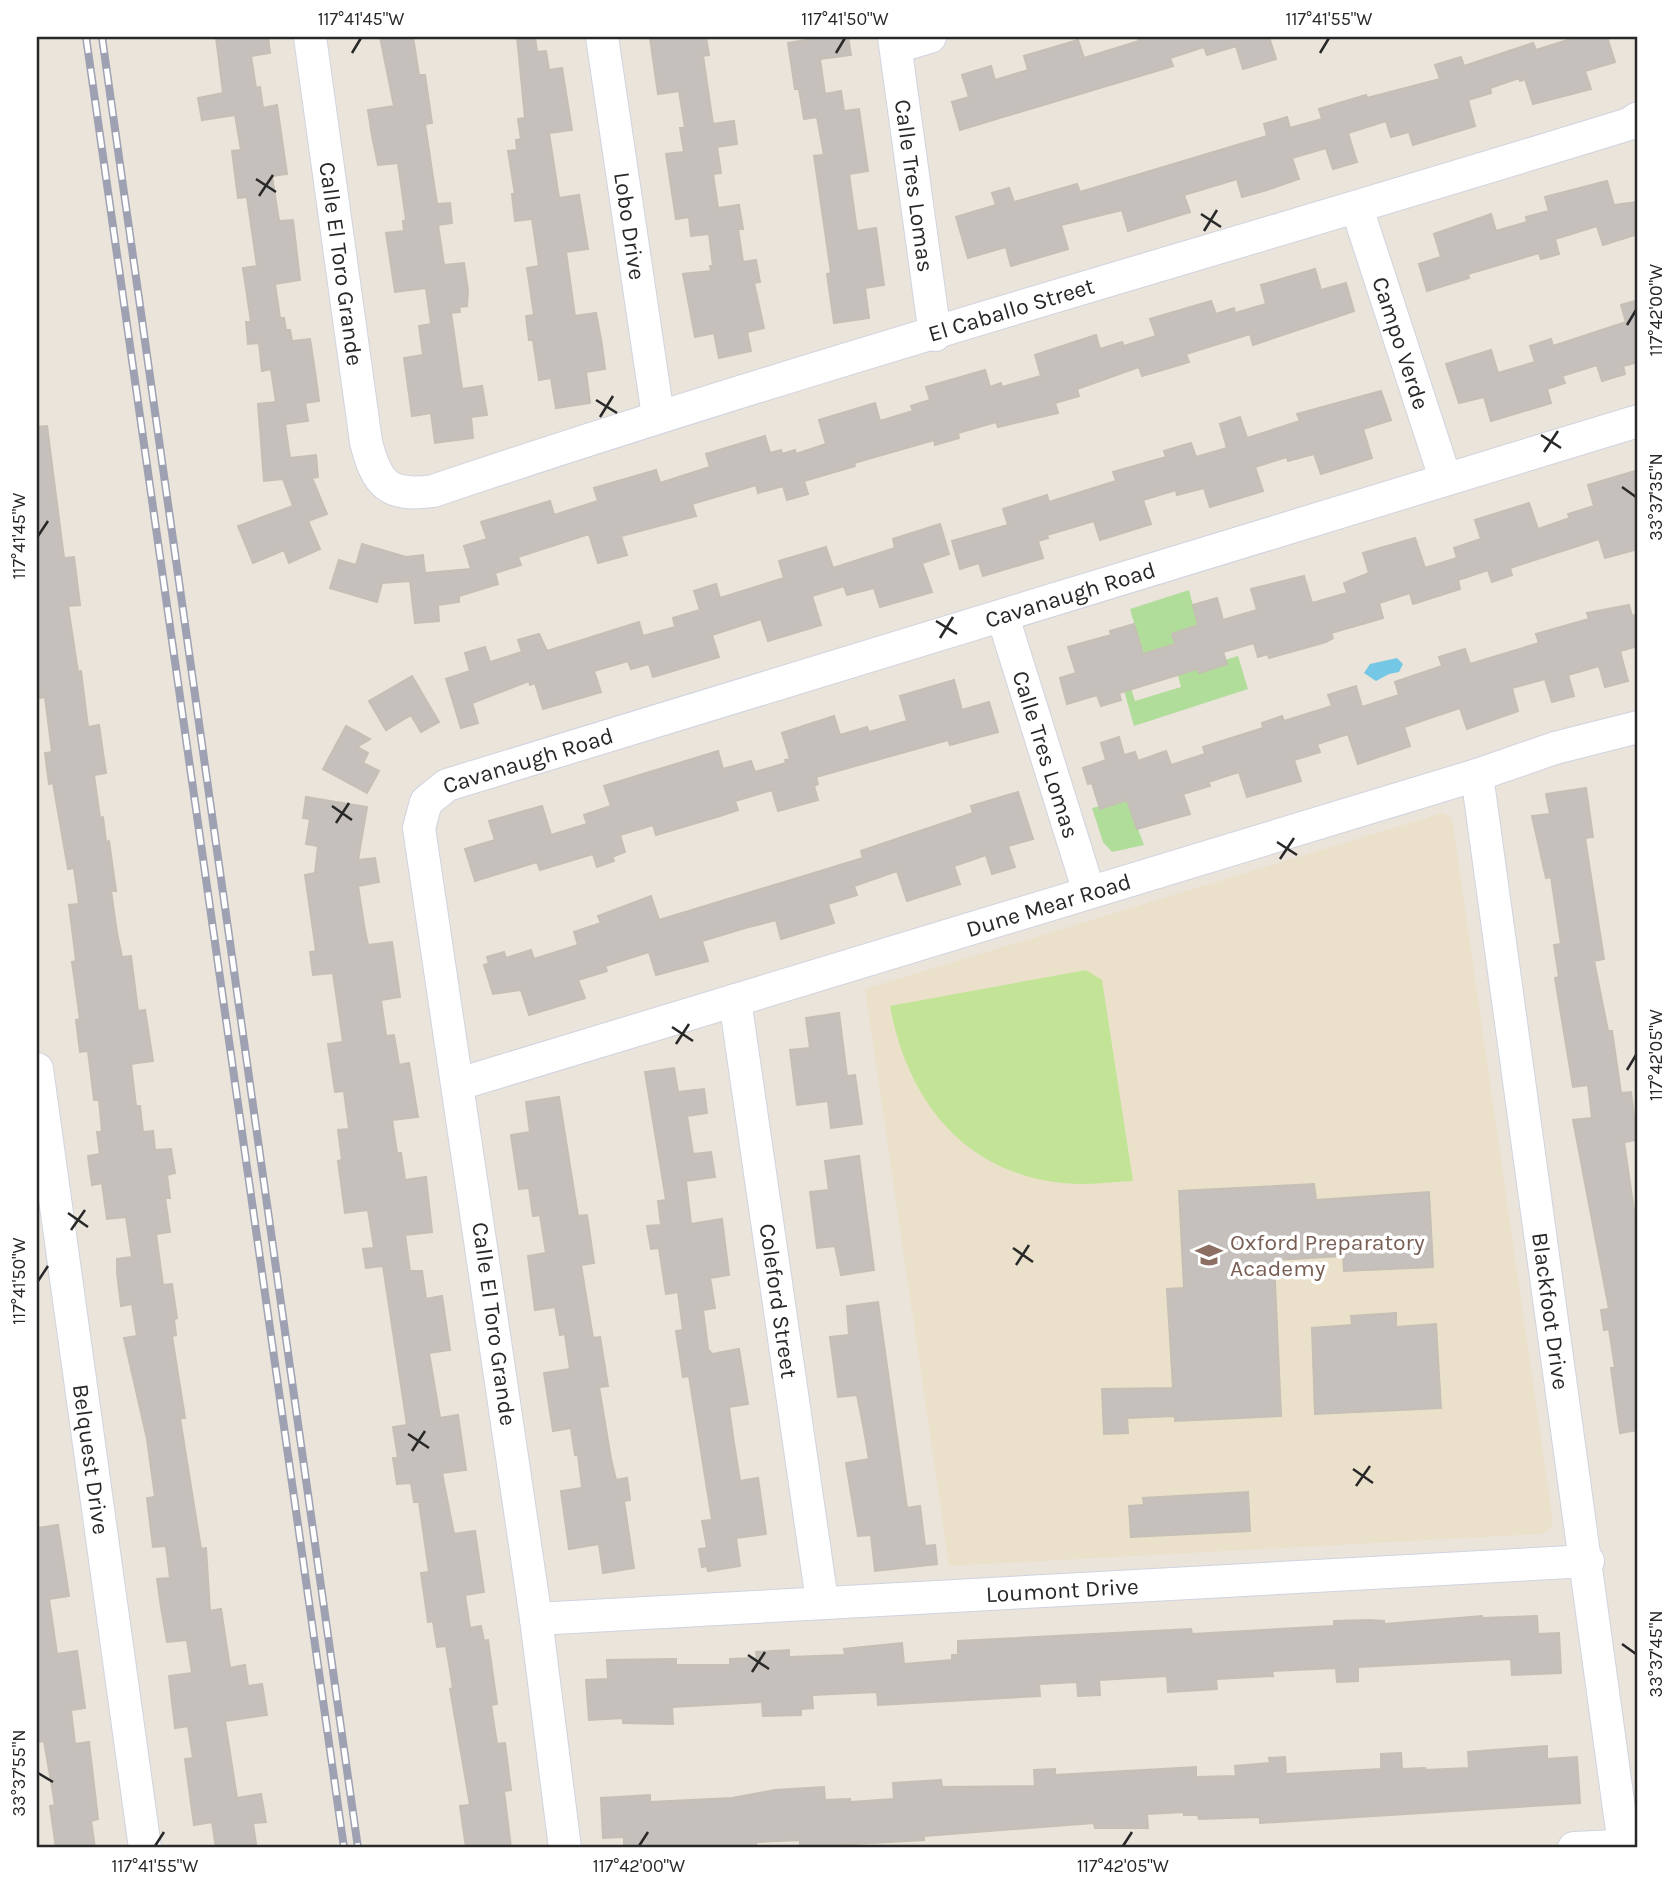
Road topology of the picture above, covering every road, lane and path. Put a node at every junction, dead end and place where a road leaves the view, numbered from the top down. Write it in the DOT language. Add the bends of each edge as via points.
graph roads {
  1 [pos="310,37"];
  2 [pos="602,37"];
  3 [pos="930,37"];
  4 [pos="895,42"];
  5 [pos="1638,118"];
  6 [pos="1357,208"];
  7 [pos="935,335"];
  8 [pos="658,416"];
  9 [pos="1638,421"];
  10 [pos="1445,478"];
  11 [pos="385,487"];
  12 [pos="1003,617"];
  13 [pos="1638,727"];
  14 [pos="1477,775"];
  15 [pos="426,802"];
  16 [pos="1089,892"];
  17 [pos="735,1000"];
  18 [pos="37,1069"];
  19 [pos="459,1084"];
  20 [pos="40,1113"];
  21 [pos="1588,1561"];
  22 [pos="822,1601"];
  23 [pos="536,1619"];
  24 [pos="1631,1845"];
  25 [pos="145,1848"];
  26 [pos="565,1848"];
  27 [pos="1574,1848"];
  1 -- 11 [label="street, Calle El Toro Grande" via="366,442 372,468"];
  2 -- 8 [label="street, Lobo Drive"];
  3 -- 4 [label="street"];
  4 -- 7 [label="street, Calle Tres Lomas"];
  5 -- 6 [label="street, El Caballo Street"];
  6 -- 7 [label="street, El Caballo Street"];
  6 -- 10 [label="street, Campo Verde"];
  7 -- 8 [label="street, El Caballo Street"];
  8 -- 11 [label="street, El Caballo Street" via="433,491 409,494"];
  9 -- 10 [label="street, Cavanaugh Road"];
  10 -- 12 [label="street, Cavanaugh Road"];
  12 -- 15 [label="street, Cavanaugh Road" via="447,785"];
  12 -- 16 [label="street, Calle Tres Lomas"];
  13 -- 14 [label="street, Dune Mear Road" via="1555,748"];
  14 -- 16 [label="street, Dune Mear Road"];
  14 -- 21 [label="street, Blackfoot Drive"];
  15 -- 19 [label="street, Calle El Toro Grande" via="419,828"];
  16 -- 17 [label="street, Dune Mear Road"];
  17 -- 19 [label="street, Dune Mear Road"];
  17 -- 22 [label="street, Coleford Street"];
  18 -- 20 [label="street, Belquest Drive"];
  19 -- 23 [label="street, Calle El Toro Grande"];
  20 -- 25 [label="street, Belquest Drive"];
  21 -- 22 [label="street, Loumont Drive"];
  21 -- 24 [label="street, Blackfoot Drive"];
  22 -- 23 [label="street, Loumont Drive"];
  23 -- 26 [label="street, Calle El Toro Grande"];
  24 -- 27 [label="street"];
}
